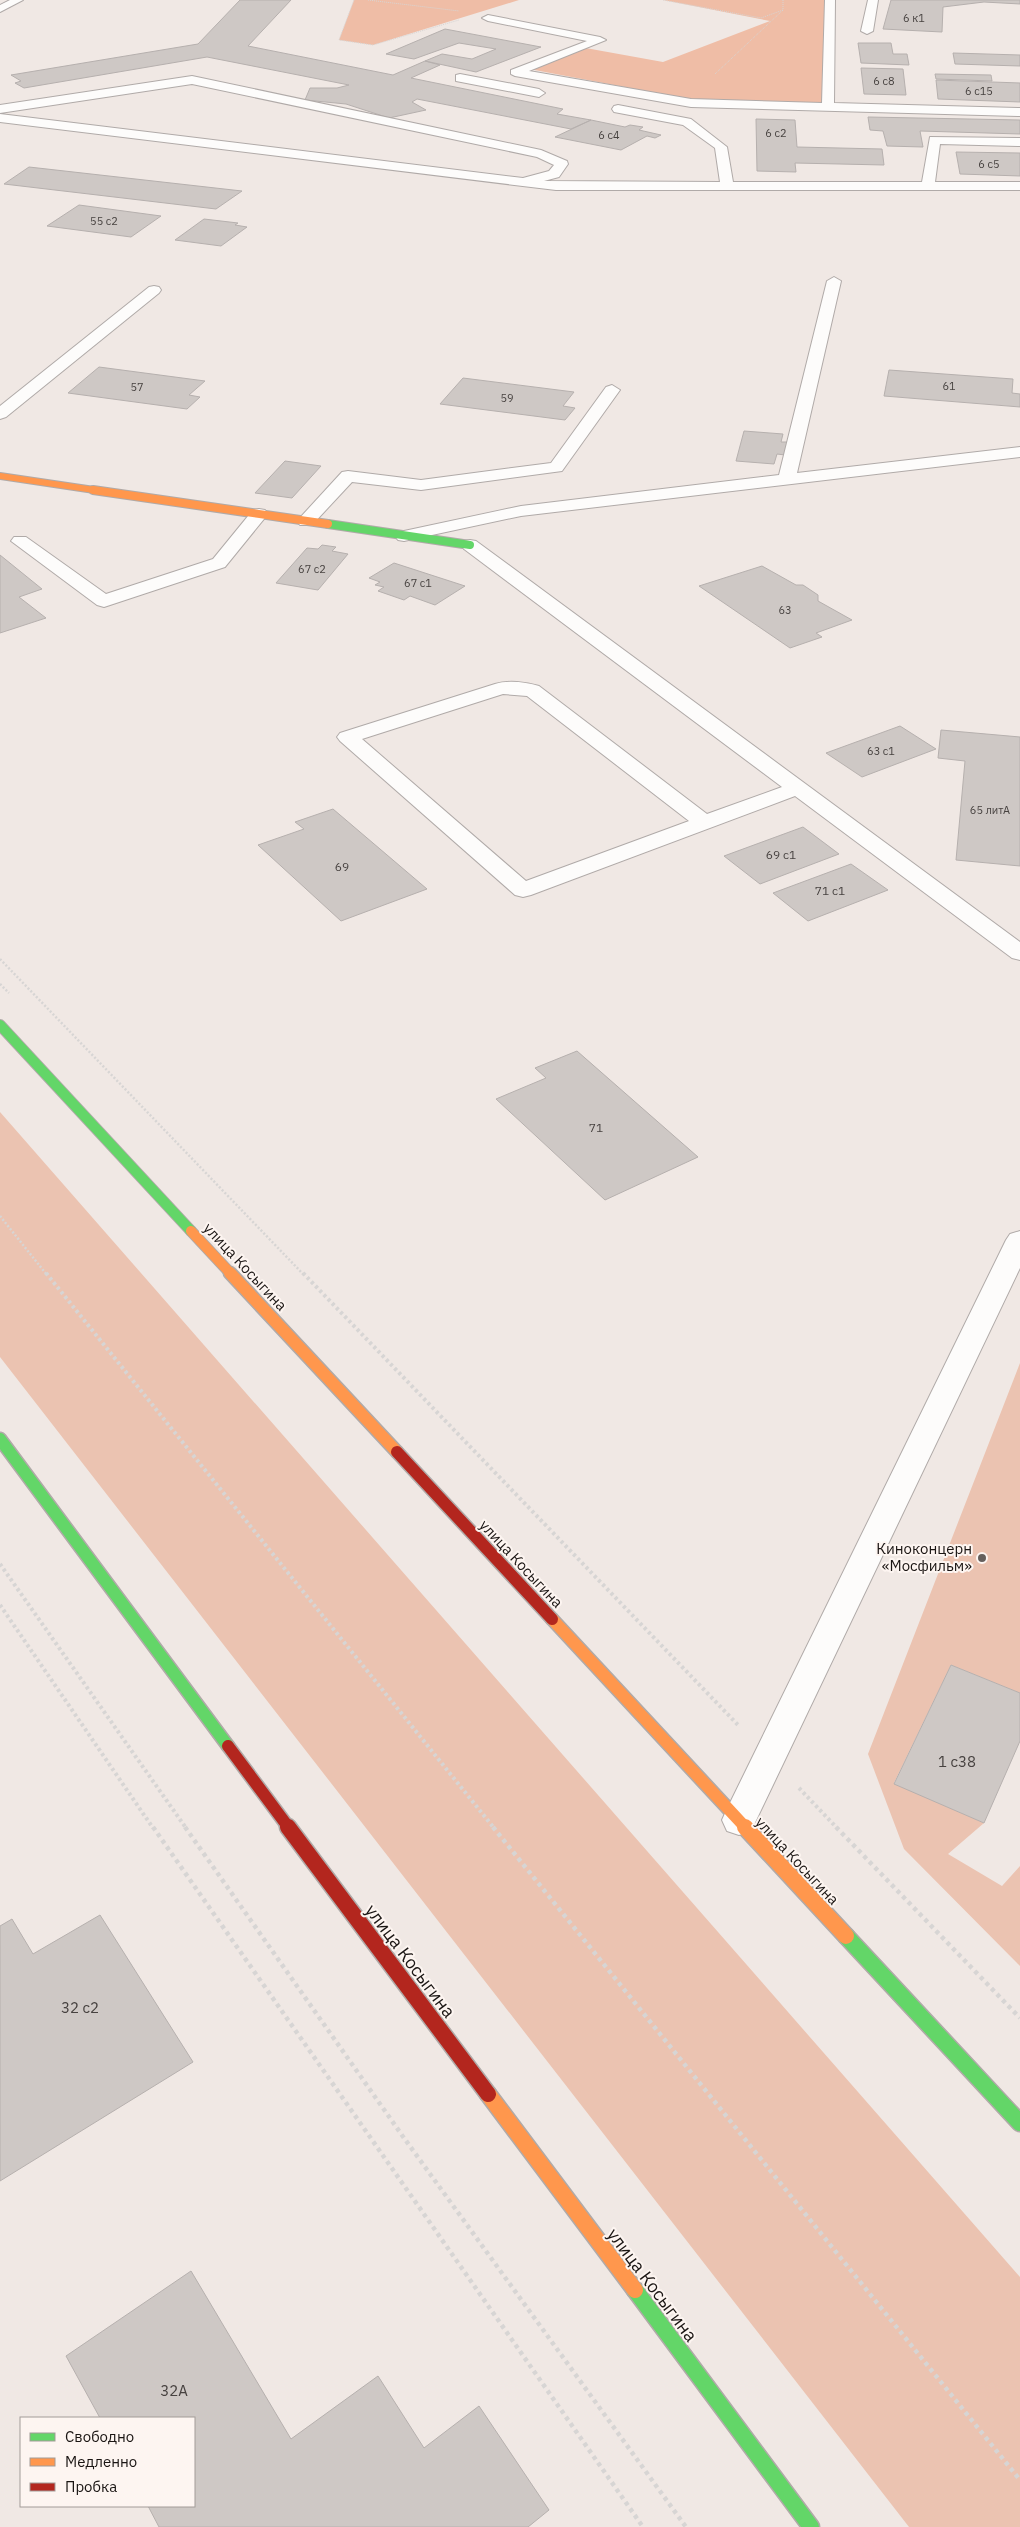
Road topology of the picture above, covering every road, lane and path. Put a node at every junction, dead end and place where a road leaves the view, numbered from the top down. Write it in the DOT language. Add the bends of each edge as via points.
graph roads {
  1 [pos="18,0"];
  2 [pos="354,0"];
  3 [pos="368,0"];
  4 [pos="663,0"];
  5 [pos="783,0"];
  6 [pos="830,0"];
  7 [pos="873,0"];
  8 [pos="0,9"];
  9 [pos="783,10"];
  10 [pos="462,11"];
  11 [pos="488,18"];
  12 [pos="463,19"];
  13 [pos="866,30"];
  14 [pos="721,77"];
  15 [pos="460,78"];
  16 [pos="554,96"];
  17 [pos="602,106"];
  18 [pos="828,107"];
  19 [pos="0,109"];
  20 [pos="1020,112"];
  21 [pos="0,118"];
  22 [pos="482,142"];
  23 [pos="1020,142"];
  24 [pos="486,155"];
  25 [pos="472,162"];
  26 [pos="427,170"];
  27 [pos="524,182"];
  28 [pos="928,184"];
  29 [pos="727,185"];
  30 [pos="1020,186"];
  31 [pos="834,281"];
  32 [pos="154,290"];
  33 [pos="612,390"];
  34 [pos="0,414"];
  35 [pos="1020,452"];
  36 [pos="0,476"];
  37 [pos="787,479"];
  38 [pos="258,514"];
  39 [pos="306,521"];
  40 [pos="404,536"];
  41 [pos="20,541"];
  42 [pos="470,545"];
  43 [pos="798,788"];
  44 [pos="706,823"];
  45 [pos="1020,953"];
  46 [pos="0,959"];
  47 [pos="0,1025"];
  48 [pos="0,1216"];
  49 [pos="1020,1240"];
  50 [pos="0,1439"];
  51 [pos="0,1564"];
  52 [pos="0,1605"];
  53 [pos="770,1758"];
  54 [pos="739,1820"];
  55 [pos="1020,2018"];
  56 [pos="1020,2123"];
  57 [pos="1020,2480"];
  58 [pos="643,2527"];
  59 [pos="686,2527"];
  60 [pos="811,2527"];
  1 -- 8 [label="lane"];
  2 -- 12 [label="path" via="339,40 373,45"];
  3 -- 10 [label="path"];
  4 -- 9 [label="path" via="761,18"];
  5 -- 9 [label="path"];
  6 -- 18 [label="lane"];
  7 -- 13 [label="lane"];
  9 -- 14 [label="path" via="712,77"];
  11 -- 18 [label="lane" via="600,40 515,72 691,103"];
  15 -- 16 [label="lane"];
  17 -- 29 [label="lane" via="687,122 721,147"];
  18 -- 20 [label="lane"];
  19 -- 22 [label="lane" via="192,80"];
  21 -- 26 [label="lane"];
  22 -- 24 [label="lane"];
  22 -- 27 [label="lane" via="541,154 562,164 554,174"];
  23 -- 28 [label="lane" via="934,140"];
  25 -- 26 [label="lane" via="465,166"];
  26 -- 27 [label="lane"];
  27 -- 29 [label="lane" via="556,186"];
  28 -- 29 [label="lane"];
  28 -- 30 [label="lane"];
  31 -- 37 [label="lane"];
  32 -- 34 [label="lane"];
  33 -- 39 [label="lane" via="556,467 421,485 348,476"];
  35 -- 37 [label="lane"];
  36 -- 38 [label="main road"];
  37 -- 40 [label="lane" via="521,511"];
  38 -- 39 [label="main road"];
  38 -- 41 [label="lane" via="219,563 104,601"];
  39 -- 40 [label="main road"];
  40 -- 42 [label="main road"];
  42 -- 43 [label="lane"];
  43 -- 44 [label="lane"];
  43 -- 45 [label="lane"];
  44 -- 44 [label="lane" via="523,890 347,737 502,688 532,690"];
  46 -- 53 [label="path"];
  47 -- 54 [label="main road, улица Косыгина"];
  48 -- 57 [label="path"];
  49 -- 53 [label="lane"];
  50 -- 60 [label="main road, улица Косыгина"];
  51 -- 59 [label="path" via="399,2130"];
  52 -- 58 [label="path"];
  53 -- 54 [label="lane"];
  53 -- 55 [label="path"];
  54 -- 56 [label="main road, улица Косыгина"];
}
